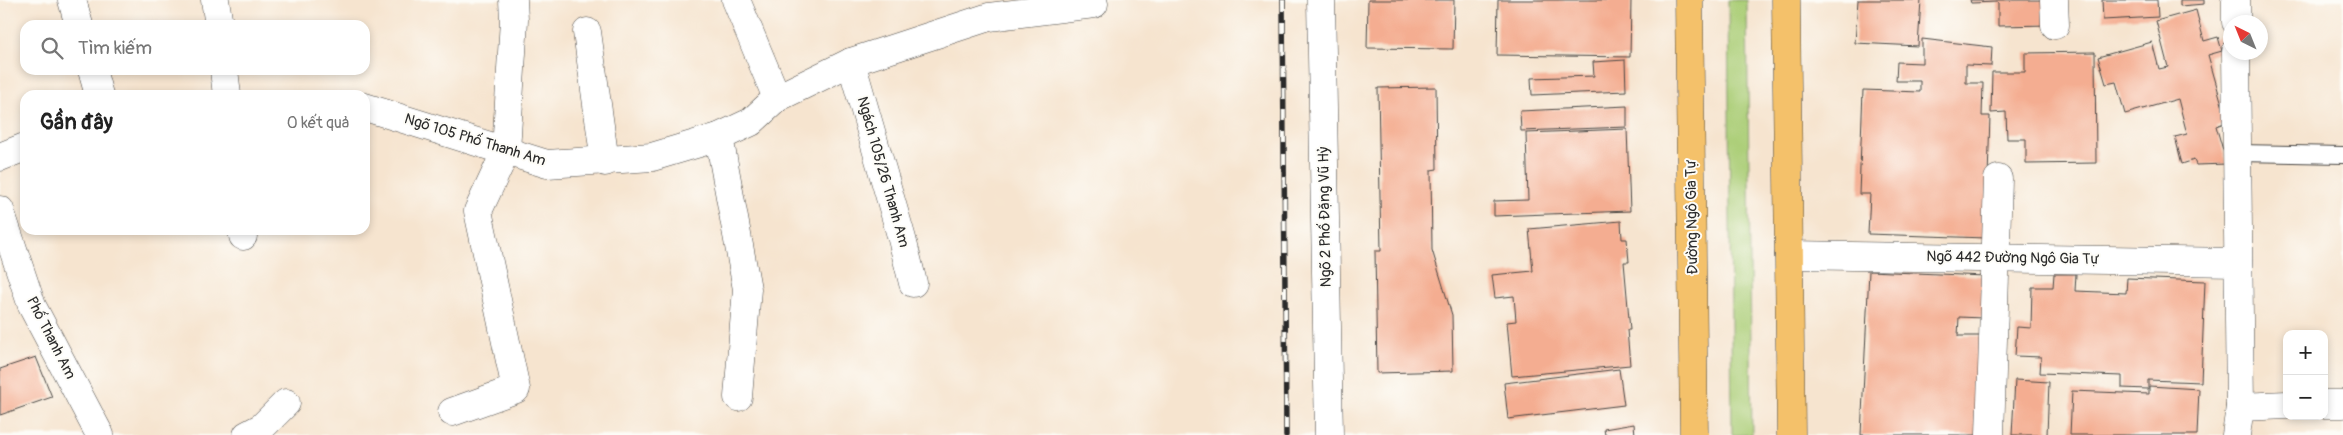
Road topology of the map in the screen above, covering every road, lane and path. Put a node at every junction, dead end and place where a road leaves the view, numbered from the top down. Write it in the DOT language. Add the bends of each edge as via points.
graph roads {
  1 [pos="72,0"];
  2 [pos="215,0"];
  3 [pos="512,0"];
  4 [pos="736,0"];
  5 [pos="1321,0"];
  6 [pos="1689,0"];
  7 [pos="1786,0"];
  8 [pos="2236,0"];
  9 [pos="1094,4"];
  10 [pos="2236,15"];
  11 [pos="78,20"];
  12 [pos="217,20"];
  13 [pos="587,32"];
  14 [pos="2236,60"];
  15 [pos="851,62"];
  16 [pos="93,75"];
  17 [pos="225,75"];
  18 [pos="98,90"];
  19 [pos="226,90"];
  20 [pos="777,98"];
  21 [pos="370,108"];
  22 [pos="719,137"];
  23 [pos="20,149"];
  24 [pos="506,151"];
  25 [pos="2237,153"];
  26 [pos="2343,155"];
  27 [pos="0,157"];
  28 [pos="605,162"];
  29 [pos="1998,179"];
  30 [pos="0,210"];
  31 [pos="1789,255"];
  32 [pos="1997,258"];
  33 [pos="2238,262"];
  34 [pos="913,283"];
  35 [pos="738,397"];
  36 [pos="286,403"];
  37 [pos="2328,404"];
  38 [pos="2343,404"];
  39 [pos="2283,405"];
  40 [pos="2240,407"];
  41 [pos="452,412"];
  42 [pos="252,434"];
  43 [pos="100,435"];
  44 [pos="1329,435"];
  45 [pos="1694,435"];
  46 [pos="1791,435"];
  47 [pos="1990,435"];
  48 [pos="2236,435"];
  1 -- 11 [label="street"];
  2 -- 12 [label="street"];
  3 -- 24 [label="street" via="514,20"];
  4 -- 20 [label="street"];
  5 -- 44 [label="street, Ngõ 2 Phố Đặng Vũ Hỷ"];
  6 -- 45 [label="main road, Đường Ngô Gia Tự"];
  7 -- 31 [label="main road"];
  8 -- 10 [label="street"];
  9 -- 15 [label="street, Ngõ 105 Phố Thanh Am" via="989,17"];
  13 -- 28 [label="street"];
  14 -- 25 [label="street"];
  15 -- 20 [label="street, Ngõ 105 Phố Thanh Am"];
  15 -- 34 [label="street, Ngách 105/26 Thanh Am"];
  16 -- 18 [label="street"];
  17 -- 19 [label="street"];
  20 -- 22 [label="street, Ngõ 105 Phố Thanh Am" via="751,122"];
  21 -- 24 [label="street, Ngõ 105 Phố Thanh Am"];
  22 -- 28 [label="street, Ngõ 105 Phố Thanh Am" via="652,157"];
  22 -- 35 [label="street" via="747,289"];
  23 -- 27 [label="street"];
  24 -- 28 [label="street, Ngõ 105 Phố Thanh Am" via="546,164"];
  24 -- 41 [label="street" via="478,211 516,389"];
  25 -- 26 [label="lane"];
  25 -- 33 [label="street"];
  29 -- 32 [label="street"];
  30 -- 43 [label="street, Phố Thanh Am" via="32,306"];
  31 -- 32 [label="street, Ngõ 442 Đường Ngô Gia Tự"];
  31 -- 46 [label="main road"];
  32 -- 33 [label="street, Ngõ 442 Đường Ngô Gia Tự"];
  32 -- 47 [label="street"];
  33 -- 40 [label="street"];
  36 -- 42 [label="street"];
  37 -- 38 [label="street"];
  39 -- 40 [label="street"];
  40 -- 48 [label="street"];
}
